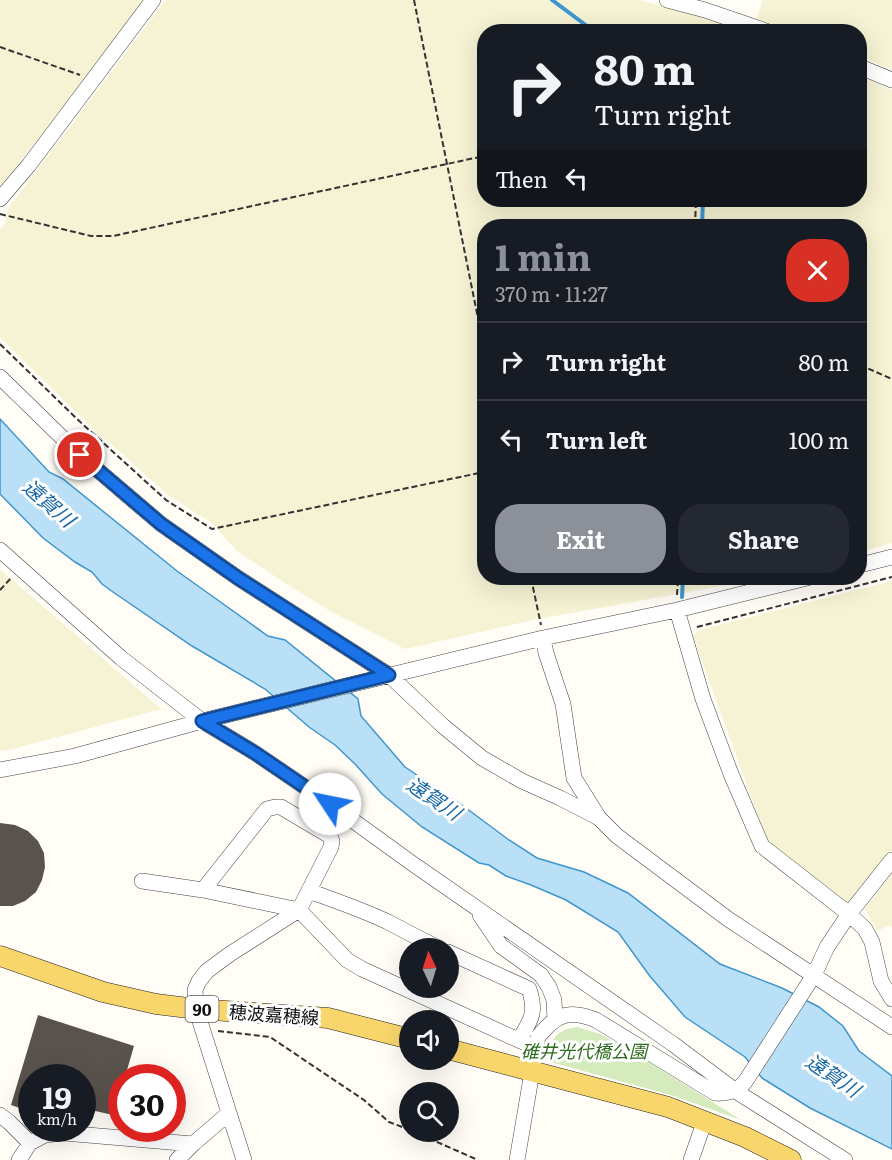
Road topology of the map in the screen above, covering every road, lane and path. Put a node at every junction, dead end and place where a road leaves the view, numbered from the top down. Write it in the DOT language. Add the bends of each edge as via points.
graph roads {
  1 [pos="153,0"];
  2 [pos="414,0"];
  3 [pos="667,0"];
  4 [pos="746,24"];
  5 [pos="0,47"];
  6 [pos="867,70"];
  7 [pos="93,79"];
  8 [pos="892,80"];
  9 [pos="477,158"];
  10 [pos="447,164"];
  11 [pos="0,199"];
  12 [pos="1,216"];
  13 [pos="477,313"];
  14 [pos="0,344"];
  15 [pos="867,368"];
  16 [pos="0,377"];
  17 [pos="892,379"];
  18 [pos="477,473"];
  19 [pos="0,550"];
  20 [pos="892,557"];
  21 [pos="867,563"];
  22 [pos="892,577"];
  23 [pos="867,583"];
  24 [pos="532,585"];
  25 [pos="678,585"];
  26 [pos="779,585"];
  27 [pos="861,585"];
  28 [pos="677,610"];
  29 [pos="684,634"];
  30 [pos="543,638"];
  31 [pos="382,677"];
  32 [pos="202,721"];
  33 [pos="0,770"];
  34 [pos="598,818"];
  35 [pos="892,860"];
  36 [pos="142,881"];
  37 [pos="203,890"];
  38 [pos="309,891"];
  39 [pos="473,905"];
  40 [pos="299,910"];
  41 [pos="849,914"];
  42 [pos="419,938"];
  43 [pos="0,956"];
  44 [pos="459,957"];
  45 [pos="811,979"];
  46 [pos="892,999"];
  47 [pos="196,1009"];
  48 [pos="555,1020"];
  49 [pos="892,1027"];
  50 [pos="203,1030"];
  51 [pos="399,1036"];
  52 [pos="519,1040"];
  53 [pos="536,1048"];
  54 [pos="459,1052"];
  55 [pos="532,1071"];
  56 [pos="740,1086"];
  57 [pos="229,1113"];
  58 [pos="0,1115"];
  59 [pos="705,1120"];
  60 [pos="399,1126"];
  61 [pos="438,1142"];
  62 [pos="30,1143"];
  63 [pos="193,1144"];
  64 [pos="239,1158"];
  65 [pos="20,1160"];
  66 [pos="177,1160"];
  67 [pos="478,1160"];
  68 [pos="517,1160"];
  69 [pos="691,1160"];
  70 [pos="791,1160"];
  71 [pos="845,1160"];
  1 -- 7 [label="street"];
  2 -- 10 [label="path"];
  3 -- 4 [label="street"];
  5 -- 7 [label="path"];
  6 -- 8 [label="street"];
  7 -- 11 [label="street"];
  9 -- 10 [label="path"];
  10 -- 12 [label="path" via="113,236 91,236"];
  10 -- 13 [label="path"];
  14 -- 18 [label="path" via="166,500 212,529"];
  15 -- 17 [label="path"];
  16 -- 31 [label="street" via="80,455 161,524"];
  19 -- 32 [label="street" via="121,658"];
  20 -- 21 [label="street"];
  22 -- 23 [label="path"];
  24 -- 30 [label="path"];
  25 -- 28 [label="path"];
  26 -- 28 [label="street"];
  27 -- 29 [label="path" via="701,626"];
  28 -- 29 [label="street"];
  28 -- 30 [label="street"];
  29 -- 41 [label="street" via="703,699 762,846"];
  30 -- 31 [label="street"];
  30 -- 34 [label="street" via="563,704 574,778"];
  31 -- 32 [label="street"];
  31 -- 34 [label="street" via="482,758"];
  32 -- 33 [label="street" via="75,756"];
  32 -- 39 [label="street" via="255,753"];
  34 -- 45 [label="street"];
  35 -- 41 [label="street"];
  36 -- 37 [label="street"];
  37 -- 38 [label="street" via="267,809 281,807 330,836 332,841"];
  37 -- 40 [label="street"];
  38 -- 40 [label="street"];
  38 -- 42 [label="street"];
  39 -- 48 [label="street" via="501,946 541,975 554,1000"];
  39 -- 56 [label="street"];
  40 -- 47 [label="street" via="207,971 195,990"];
  40 -- 52 [label="street" via="347,960 362,969"];
  41 -- 45 [label="street"];
  41 -- 46 [label="street" via="872,942 881,981"];
  43 -- 47 [label="main road, 穂波嘉穂線 / 90" via="103,992"];
  44 -- 52 [label="street" via="529,989 532,1018"];
  45 -- 49 [label="street"];
  45 -- 56 [label="street"];
  47 -- 50 [label="street"];
  47 -- 51 [label="main road, 穂波嘉穂線 / 90" via="328,1018"];
  48 -- 53 [label="street" via="538,1037"];
  48 -- 56 [label="street" via="572,1014 585,1015 716,1093 728,1093"];
  50 -- 57 [label="street"];
  50 -- 60 [label="path" via="270,1037"];
  52 -- 53 [label="street"];
  53 -- 55 [label="street"];
  54 -- 55 [label="main road"];
  55 -- 59 [label="main road"];
  55 -- 68 [label="street"];
  56 -- 71 [label="street"];
  57 -- 63 [label="street"];
  57 -- 64 [label="street"];
  58 -- 62 [label="street"];
  59 -- 69 [label="street"];
  59 -- 70 [label="main road"];
  61 -- 67 [label="path"];
  62 -- 63 [label="street" via="63,1133"];
  62 -- 65 [label="street"];
  63 -- 66 [label="street"];
}
